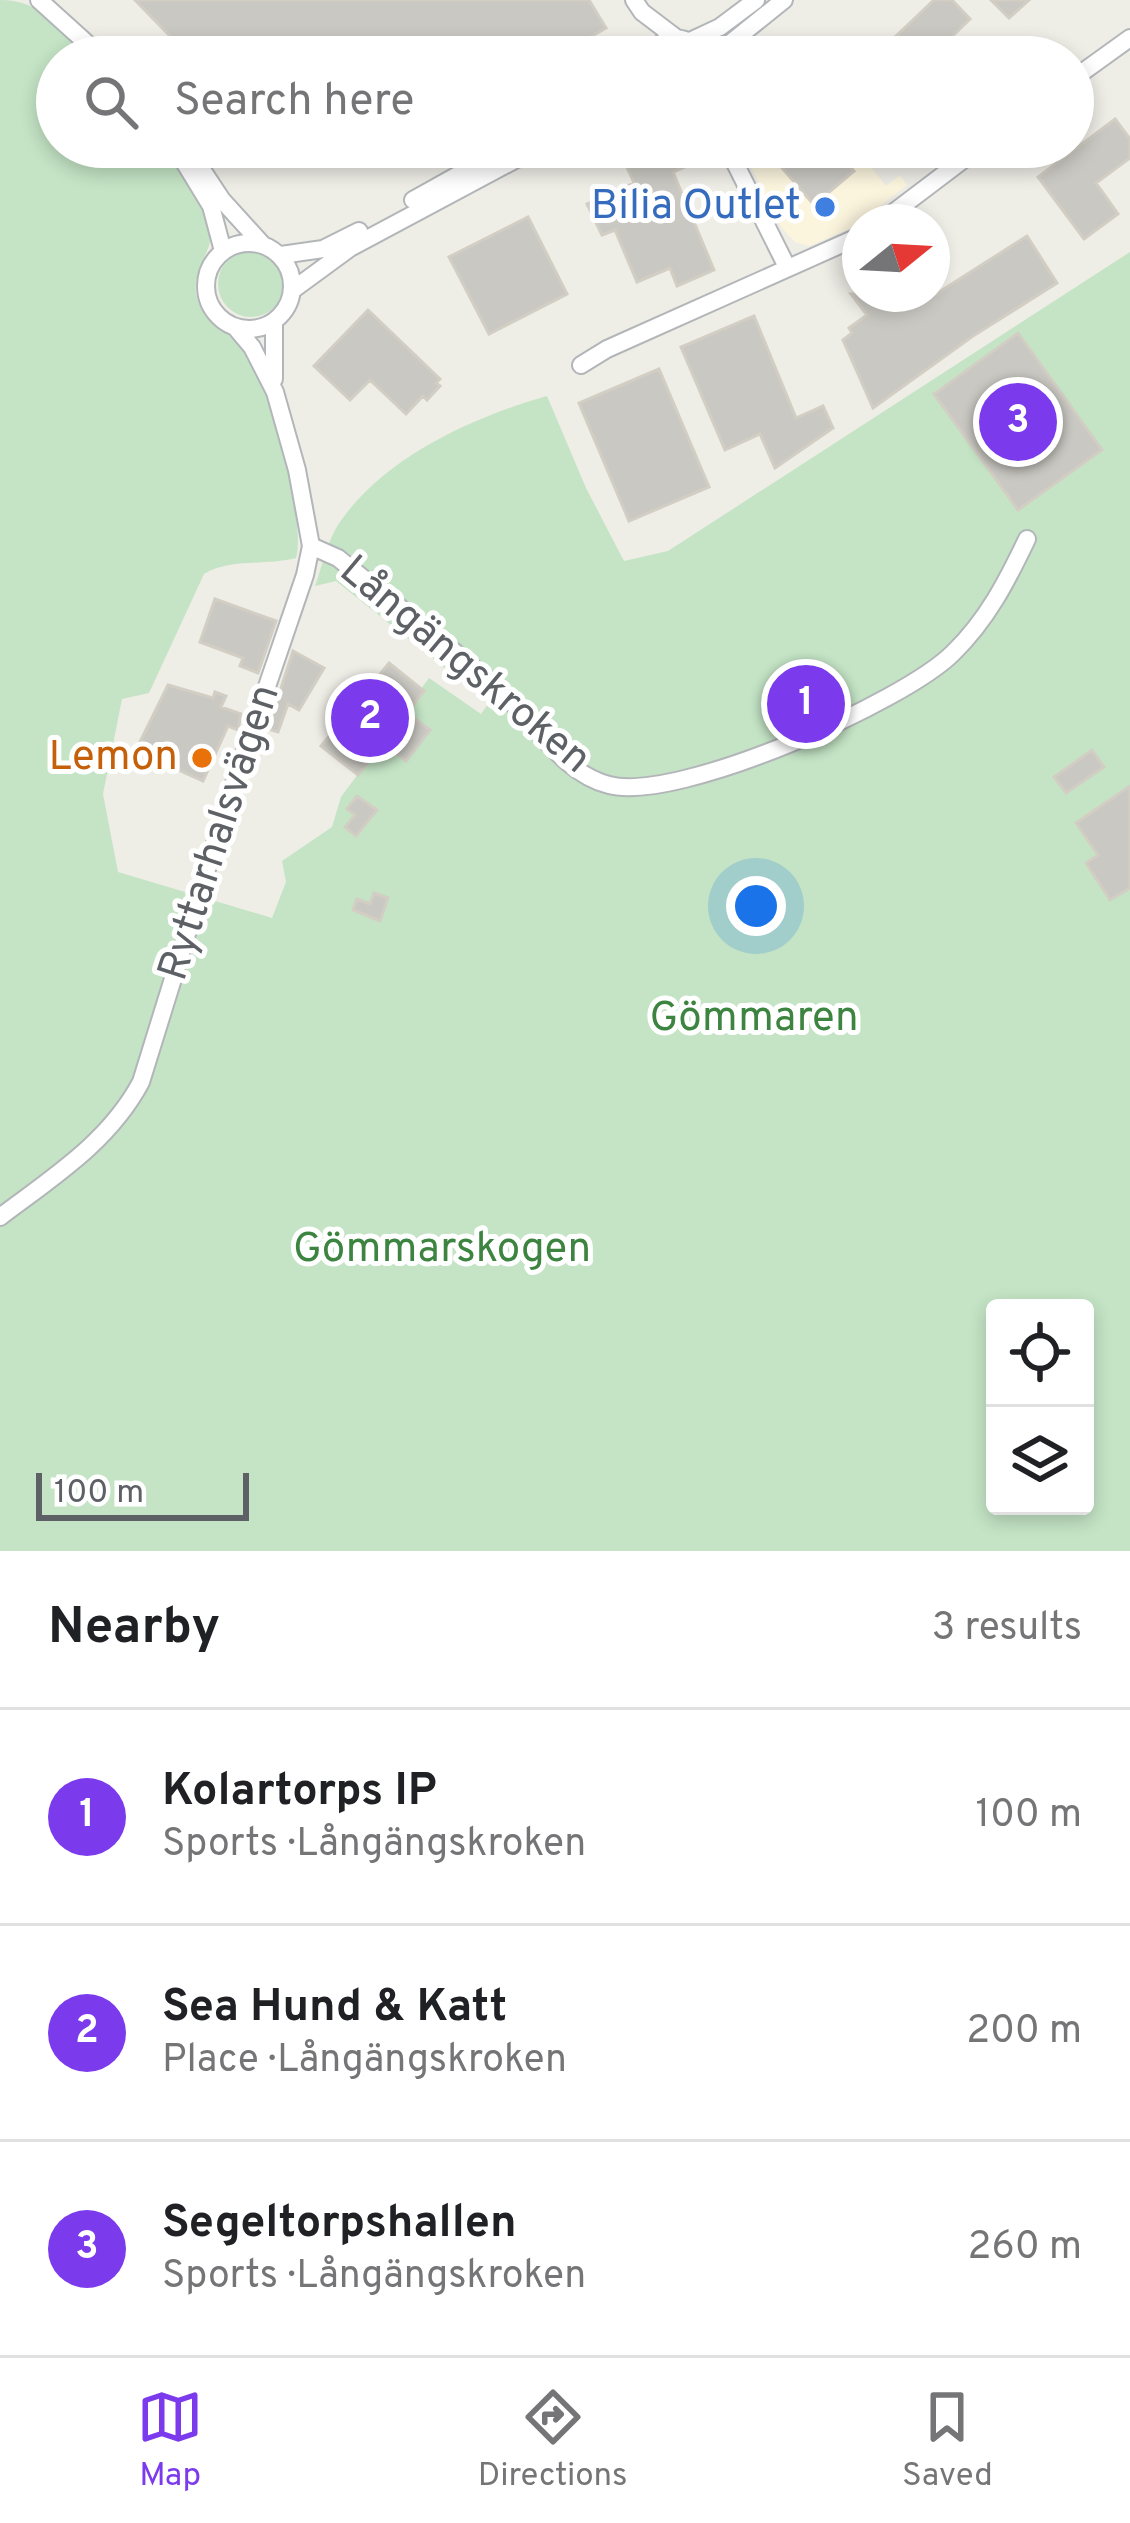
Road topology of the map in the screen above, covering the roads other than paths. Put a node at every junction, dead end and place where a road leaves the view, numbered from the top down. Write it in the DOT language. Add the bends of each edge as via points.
graph roads {
  1 [pos="39,0"];
  2 [pos="57,0"];
  3 [pos="756,0"];
  4 [pos="784,0"];
  5 [pos="638,6"];
  6 [pos="79,36"];
  7 [pos="95,36"];
  8 [pos="646,36"];
  9 [pos="678,36"];
  10 [pos="692,36"];
  11 [pos="736,36"];
  12 [pos="1130,38"];
  13 [pos="1094,64"];
  14 [pos="188,168"];
  15 [pos="201,168"];
  16 [pos="470,168"];
  17 [pos="499,168"];
  18 [pos="738,168"];
  19 [pos="952,168"];
  20 [pos="905,204"];
  21 [pos="262,244"];
  22 [pos="842,244"];
  23 [pos="223,251"];
  24 [pos="281,255"];
  25 [pos="787,267"];
  26 [pos="294,289"];
  27 [pos="274,322"];
  28 [pos="236,328"];
  29 [pos="581,365"];
  30 [pos="274,392"];
  31 [pos="1028,539"];
  32 [pos="311,546"];
  33 [pos="0,1217"];
  1 -- 6 [label="street"];
  2 -- 7 [label="street"];
  3 -- 10 [label="street" via="720,27"];
  4 -- 11 [label="street"];
  5 -- 8 [label="street"];
  5 -- 9 [label="street"];
  12 -- 13 [label="street"];
  14 -- 23 [label="street" via="211,206"];
  15 -- 21 [label="street"];
  16 -- 24 [label="street" via="345,238"];
  17 -- 26 [label="street" via="350,248"];
  18 -- 25 [label="street"];
  19 -- 20 [label="street"];
  21 -- 23 [label="street"];
  21 -- 24 [label="street"];
  22 -- 25 [label="street"];
  23 -- 28 [label="street" via="210,265 208,301"];
  24 -- 26 [label="street"];
  25 -- 29 [label="street"];
  26 -- 27 [label="street"];
  27 -- 28 [label="street"];
  27 -- 30 [label="street, Ryttarhalsvägen"];
  28 -- 30 [label="street, Ryttarhalsvägen"];
  30 -- 32 [label="street, Ryttarhalsvägen"];
  31 -- 32 [label="street, Långängskroken" via="996,603 934,668 765,754 648,786 610,785 566,763 496,687 338,557"];
  32 -- 33 [label="street, Ryttarhalsvägen" via="141,1082 94,1145"];
}
